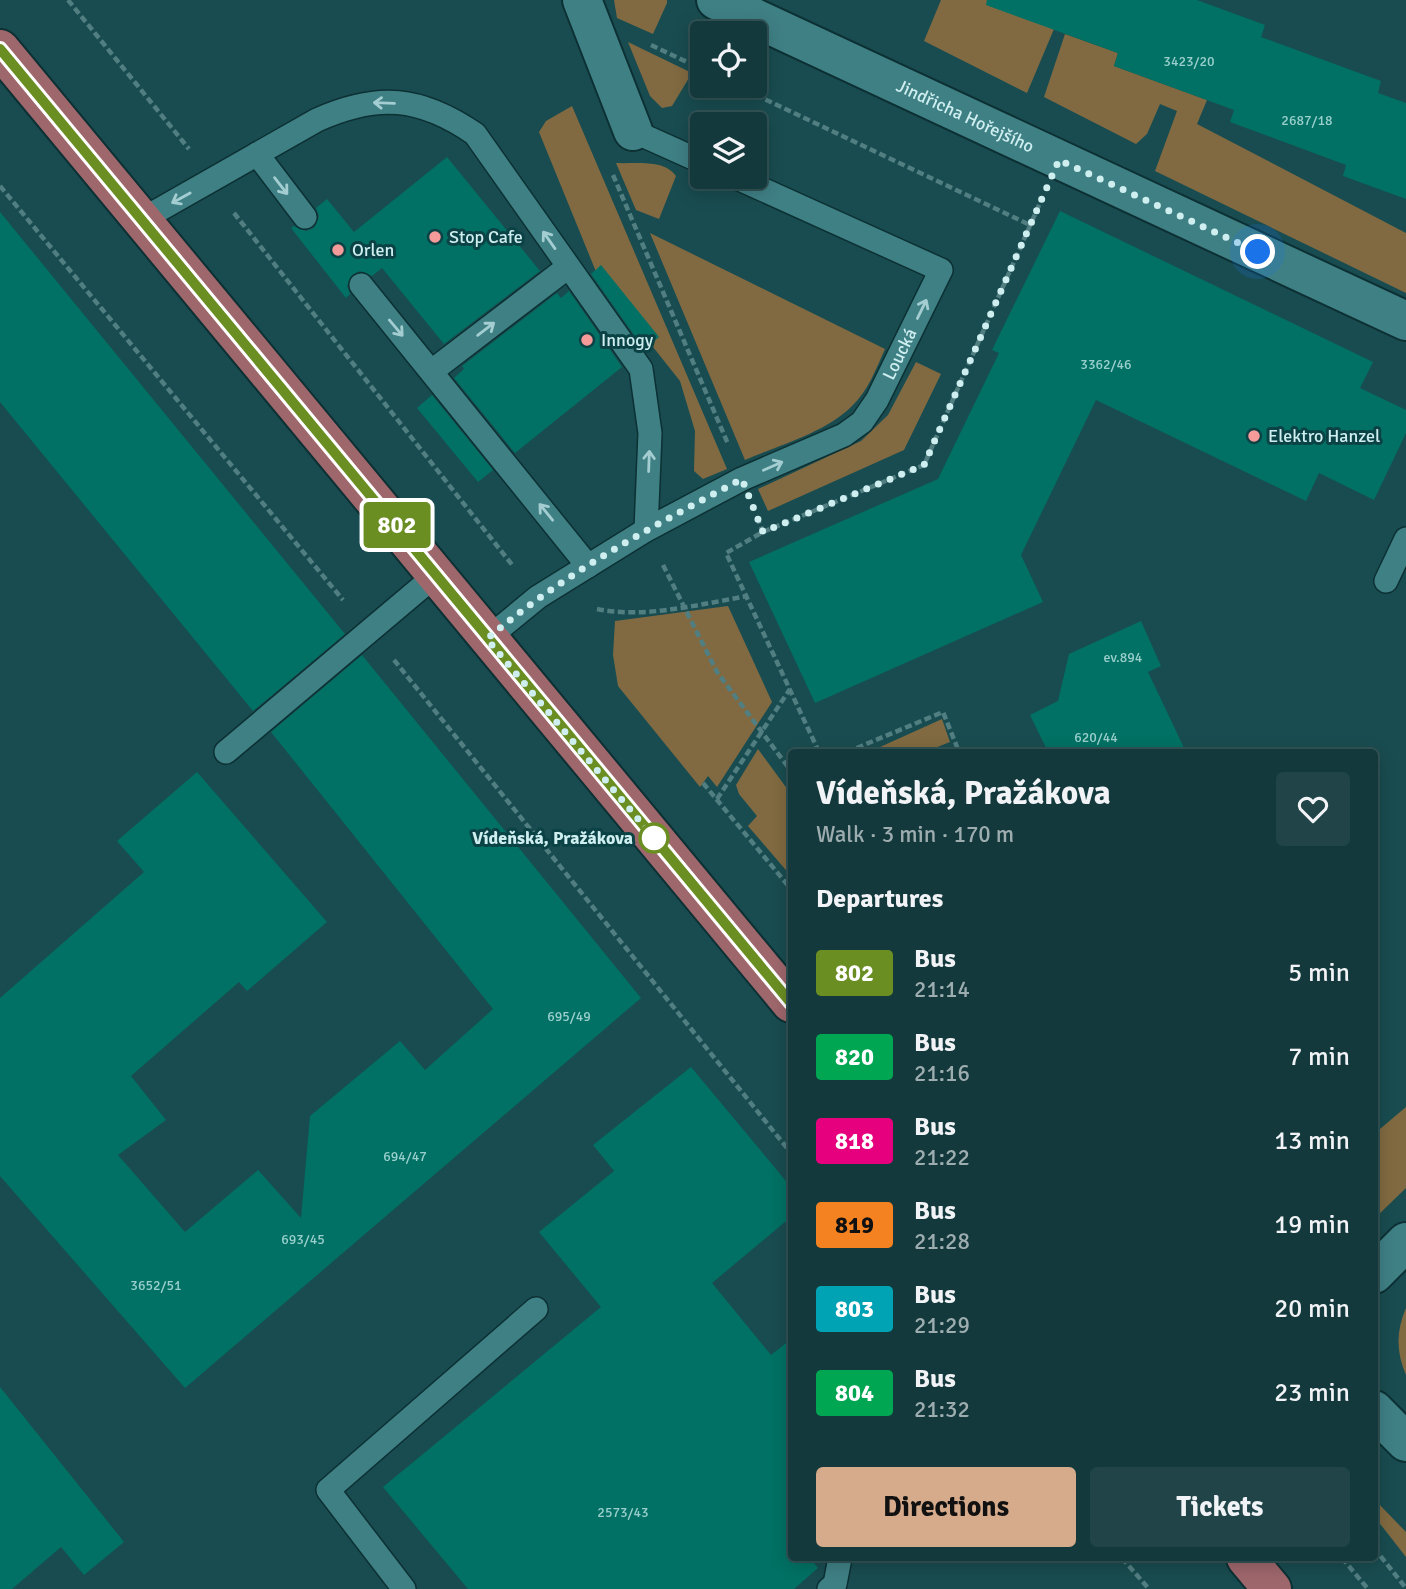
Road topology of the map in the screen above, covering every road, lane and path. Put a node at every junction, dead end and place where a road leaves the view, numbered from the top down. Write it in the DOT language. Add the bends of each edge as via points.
graph roads {
  1 [pos="582,0"];
  2 [pos="716,0"];
  3 [pos="645,42"];
  4 [pos="0,49"];
  5 [pos="690,63"];
  6 [pos="762,98"];
  7 [pos="633,131"];
  8 [pos="257,154"];
  9 [pos="690,157"];
  10 [pos="1059,160"];
  11 [pos="610,167"];
  12 [pos="0,186"];
  13 [pos="762,189"];
  14 [pos="305,217"];
  15 [pos="143,219"];
  16 [pos="1031,225"];
  17 [pos="568,267"];
  18 [pos="361,285"];
  19 [pos="1406,321"];
  20 [pos="432,371"];
  21 [pos="742,479"];
  22 [pos="646,530"];
  23 [pos="763,532"];
  24 [pos="1406,539"];
  25 [pos="589,566"];
  26 [pos="437,574"];
  27 [pos="1386,581"];
  28 [pos="369,631"];
  29 [pos="487,639"];
  30 [pos="790,688"];
  31 [pos="762,732"];
  32 [pos="818,749"];
  33 [pos="854,749"];
  34 [pos="958,749"];
  35 [pos="226,752"];
  36 [pos="788,767"];
  37 [pos="703,783"];
  38 [pos="717,799"];
  39 [pos="788,885"];
  40 [pos="788,999"];
  41 [pos="788,1149"];
  42 [pos="1406,1242"];
  43 [pos="1378,1271"];
  44 [pos="536,1309"];
  45 [pos="1378,1414"];
  46 [pos="1406,1442"];
  47 [pos="1378,1553"];
  48 [pos="839,1561"];
  49 [pos="1125,1561"];
  50 [pos="1249,1561"];
  51 [pos="1345,1561"];
  52 [pos="1406,1588"];
  53 [pos="404,1589"];
  54 [pos="829,1589"];
  55 [pos="1149,1589"];
  56 [pos="1272,1589"];
  57 [pos="1368,1589"];
  1 -- 7 [label="street"];
  2 -- 10 [label="street, Jindřicha Hořejšího"];
  3 -- 5 [label="path"];
  4 -- 15 [label="main road"];
  6 -- 16 [label="path"];
  7 -- 9 [label="lane"];
  8 -- 14 [label="lane, one-way"];
  8 -- 15 [label="lane, one-way"];
  17 -- 8 [label="lane, one-way" via="474,134 446,114 423,106 360,103 317,120"];
  10 -- 16 [label="path"];
  10 -- 19 [label="street, Jindřicha Hořejšího"];
  11 -- 21 [label="path"];
  12 -- 28 [label="path"];
  21 -- 13 [label="lane, Loucká, one-way" via="844,435 862,422 941,270"];
  15 -- 26 [label="main road"];
  16 -- 23 [label="path" via="924,465"];
  20 -- 17 [label="lane, one-way"];
  22 -- 17 [label="lane, one-way" via="650,433 641,369"];
  18 -- 20 [label="lane, one-way"];
  25 -- 20 [label="lane, one-way"];
  21 -- 22 [label="lane, Loucká"];
  21 -- 23 [label="path"];
  22 -- 25 [label="lane, Loucká"];
  22 -- 31 [label="path" via="717,672"];
  23 -- 30 [label="path" via="726,553"];
  24 -- 27 [label="lane"];
  25 -- 29 [label="lane, Loucká" via="538,597"];
  26 -- 28 [label="lane"];
  26 -- 29 [label="main road"];
  28 -- 35 [label="lane"];
  28 -- 41 [label="path"];
  29 -- 40 [label="main road"];
  30 -- 31 [label="path"];
  30 -- 32 [label="path"];
  31 -- 36 [label="path"];
  31 -- 38 [label="path"];
  33 -- 34 [label="path" via="943,712"];
  37 -- 38 [label="path"];
  38 -- 39 [label="path"];
  42 -- 43 [label="street"];
  44 -- 53 [label="lane" via="328,1490"];
  45 -- 46 [label="street"];
  47 -- 52 [label="path"];
  48 -- 54 [label="lane" via="835,1584"];
  49 -- 55 [label="path"];
  50 -- 56 [label="main road"];
  51 -- 57 [label="path"];
}
